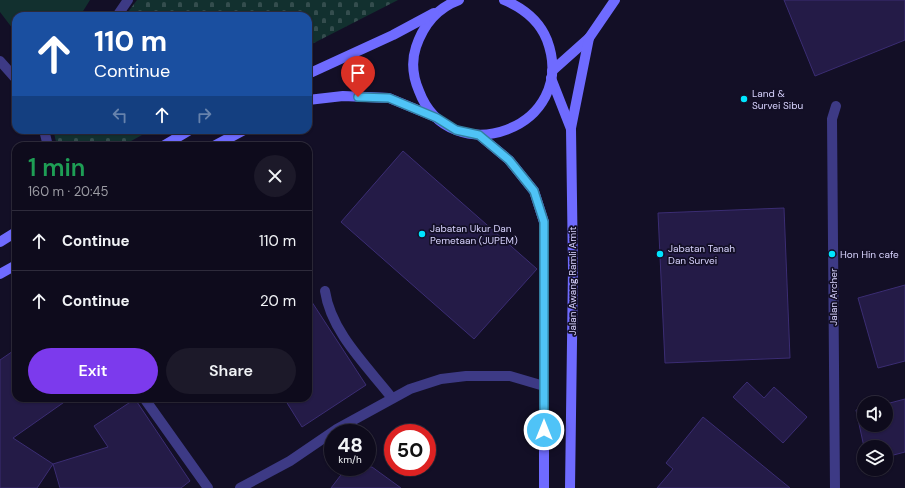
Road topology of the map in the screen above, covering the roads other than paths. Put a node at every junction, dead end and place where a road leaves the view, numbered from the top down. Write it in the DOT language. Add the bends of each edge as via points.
graph roads {
  1 [pos="128,0"];
  2 [pos="504,0"];
  3 [pos="615,0"];
  4 [pos="456,1"];
  5 [pos="119,12"];
  6 [pos="589,38"];
  7 [pos="0,61"];
  8 [pos="312,72"];
  9 [pos="12,74"];
  10 [pos="551,74"];
  11 [pos="312,100"];
  12 [pos="836,106"];
  13 [pos="437,118"];
  14 [pos="571,129"];
  15 [pos="183,134"];
  16 [pos="236,134"];
  17 [pos="479,135"];
  18 [pos="170,142"];
  19 [pos="222,142"];
  20 [pos="12,234"];
  21 [pos="0,242"];
  22 [pos="12,267"];
  23 [pos="0,274"];
  24 [pos="325,291"];
  25 [pos="544,386"];
  26 [pos="392,398"];
  27 [pos="147,402"];
  28 [pos="208,488"];
  29 [pos="240,488"];
  30 [pos="544,488"];
  31 [pos="570,488"];
  32 [pos="835,488"];
  1 -- 5 [label="street"];
  2 -- 10 [label="main road" via="517,5 532,17 544,33 551,51"];
  3 -- 6 [label="main road"];
  4 -- 8 [label="main road" via="393,35"];
  4 -- 13 [label="main road" via="434,15 420,34 413,56 414,79 422,100"];
  6 -- 10 [label="main road"];
  6 -- 14 [label="main road"];
  7 -- 9 [label="street"];
  10 -- 14 [label="main road, Jalan Awang Ramli Amit"];
  10 -- 17 [label="main road" via="545,97 533,114 518,126 499,134"];
  11 -- 13 [label="main road" via="343,96 389,98"];
  12 -- 32 [label="street, Jalan Archer" via="832,119"];
  13 -- 17 [label="main road" via="456,130"];
  14 -- 31 [label="main road, Jalan Awang Ramli Amit" via="573,270"];
  15 -- 18 [label="main road"];
  16 -- 19 [label="main road"];
  17 -- 25 [label="main road" via="509,160 534,191 544,222"];
  20 -- 21 [label="main road"];
  22 -- 23 [label="main road"];
  24 -- 26 [label="street" via="328,308 335,322"];
  25 -- 26 [label="street" via="510,376 466,376 441,379"];
  25 -- 30 [label="main road"];
  26 -- 29 [label="street" via="337,429 290,461"];
  27 -- 28 [label="street"];
}
